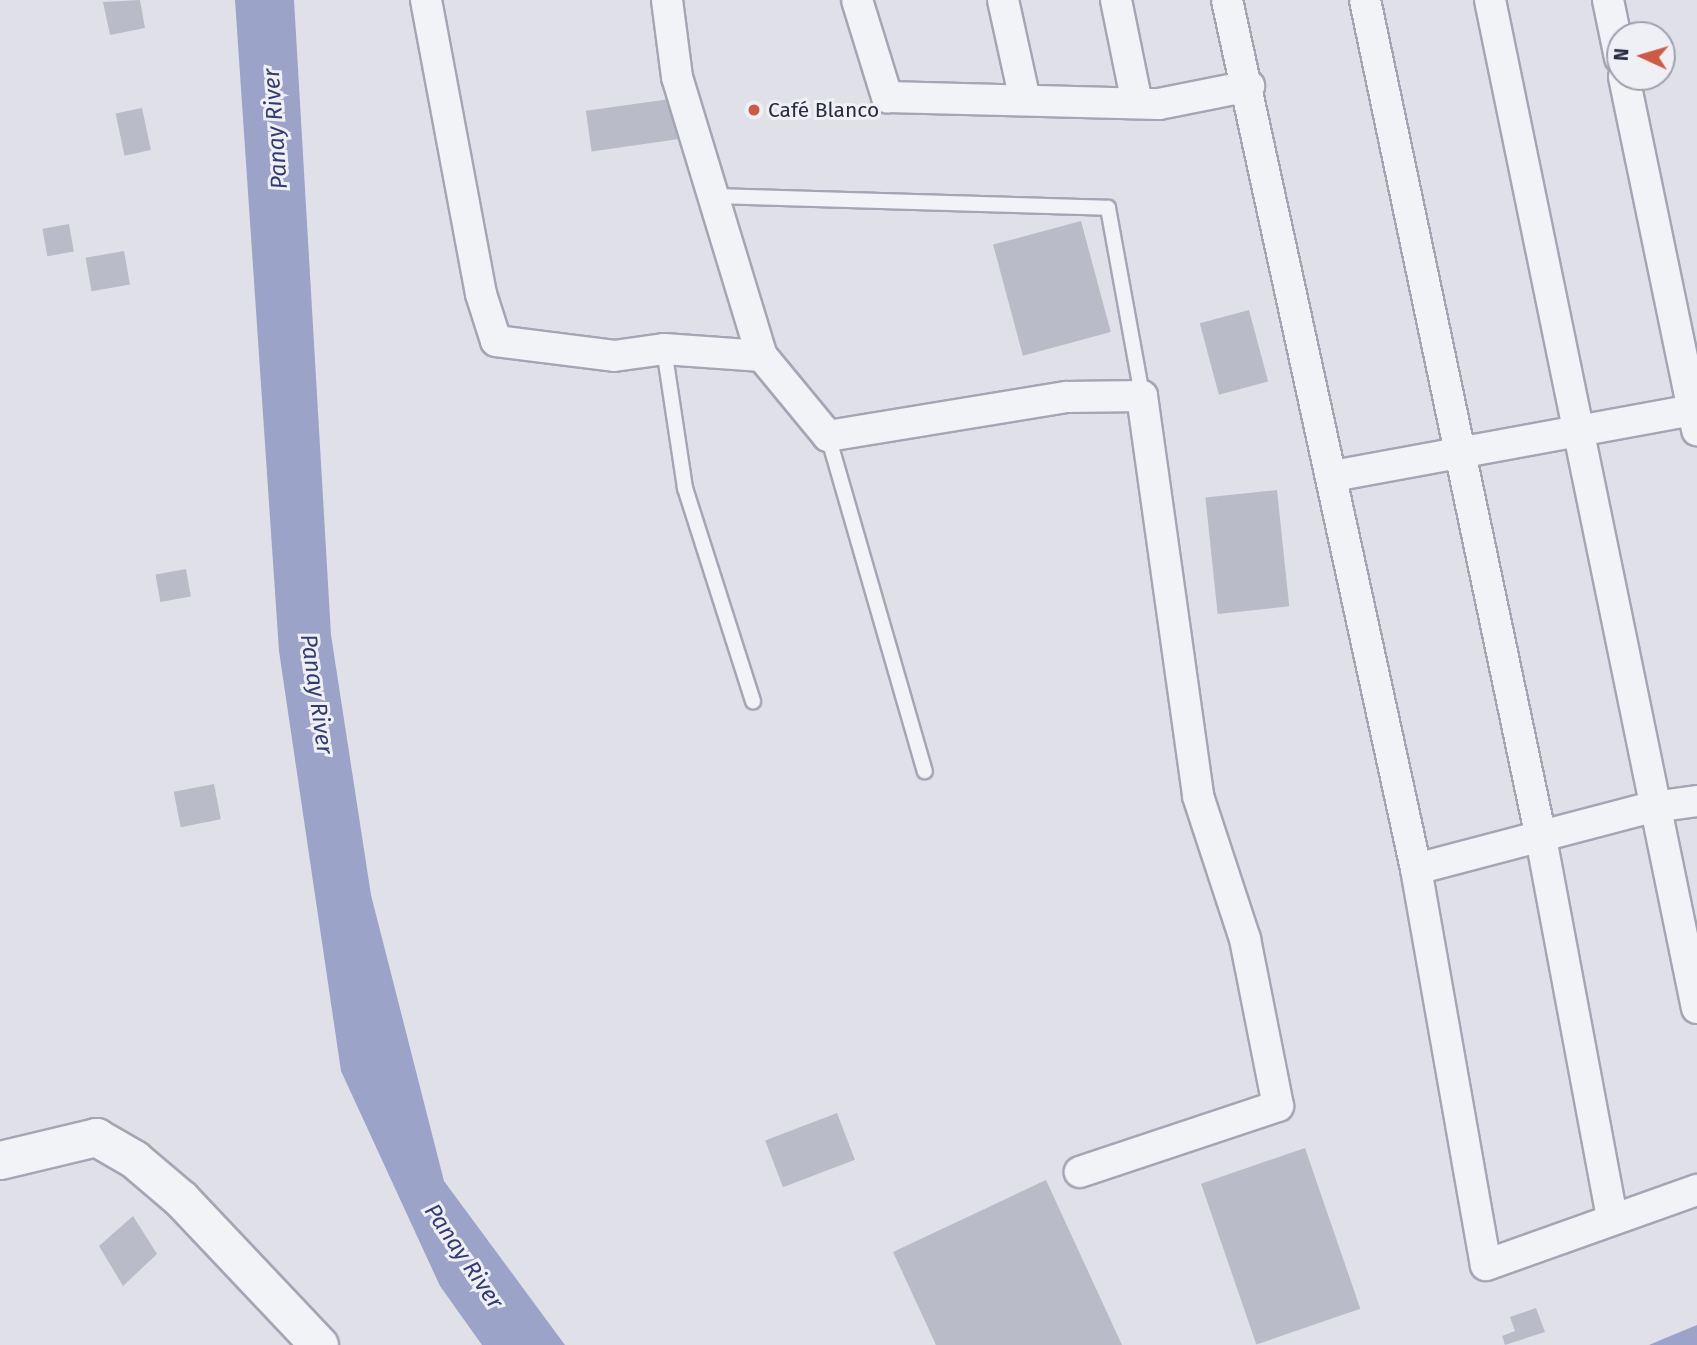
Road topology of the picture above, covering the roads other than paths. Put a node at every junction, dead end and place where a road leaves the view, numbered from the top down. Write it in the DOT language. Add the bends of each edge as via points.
graph roads {
  1 [pos="426,0"];
  2 [pos="667,0"];
  3 [pos="857,0"];
  4 [pos="1003,0"];
  5 [pos="1116,0"];
  6 [pos="1227,0"];
  7 [pos="1365,0"];
  8 [pos="1490,0"];
  9 [pos="1608,0"];
  10 [pos="1612,21"];
  11 [pos="1249,86"];
  12 [pos="1627,91"];
  13 [pos="1025,100"];
  14 [pos="1137,103"];
  15 [pos="713,195"];
  16 [pos="664,349"];
  17 [pos="762,356"];
  18 [pos="1142,396"];
  19 [pos="1696,417"];
  20 [pos="1579,428"];
  21 [pos="828,436"];
  22 [pos="1463,453"];
  23 [pos="1333,476"];
  24 [pos="753,701"];
  25 [pos="925,771"];
  26 [pos="1697,801"];
  27 [pos="1653,807"];
  28 [pos="1541,838"];
  29 [pos="1416,869"];
  30 [pos="1697,1008"];
  31 [pos="0,1160"];
  32 [pos="1080,1172"];
  33 [pos="1697,1190"];
  34 [pos="1612,1219"];
  35 [pos="319,1345"];
  1 -- 16 [label="street" via="481,294 496,341 614,356"];
  2 -- 15 [label="street" via="677,77"];
  3 -- 13 [label="street" via="887,97"];
  4 -- 13 [label="street"];
  5 -- 14 [label="street"];
  6 -- 11 [label="street"];
  7 -- 22 [label="street"];
  8 -- 20 [label="street"];
  9 -- 10 [label="street"];
  11 -- 14 [label="street" via="1159,104"];
  11 -- 23 [label="street"];
  12 -- 19 [label="street"];
  13 -- 14 [label="street"];
  15 -- 17 [label="street"];
  15 -- 18 [label="lane" via="1108,208"];
  16 -- 17 [label="street"];
  16 -- 24 [label="lane" via="685,488"];
  17 -- 21 [label="street"];
  18 -- 21 [label="street" via="1067,397"];
  18 -- 32 [label="street" via="1198,796 1245,939 1278,1106"];
  19 -- 20 [label="street"];
  20 -- 22 [label="street"];
  20 -- 27 [label="street"];
  21 -- 25 [label="lane"];
  22 -- 23 [label="street"];
  22 -- 28 [label="street"];
  23 -- 29 [label="street"];
  26 -- 27 [label="street"];
  27 -- 28 [label="street"];
  27 -- 30 [label="street"];
  28 -- 29 [label="street"];
  28 -- 34 [label="street"];
  29 -- 34 [label="street" via="1486,1265"];
  31 -- 35 [label="street" via="96,1137 134,1159 181,1199"];
  33 -- 34 [label="street"];
}
